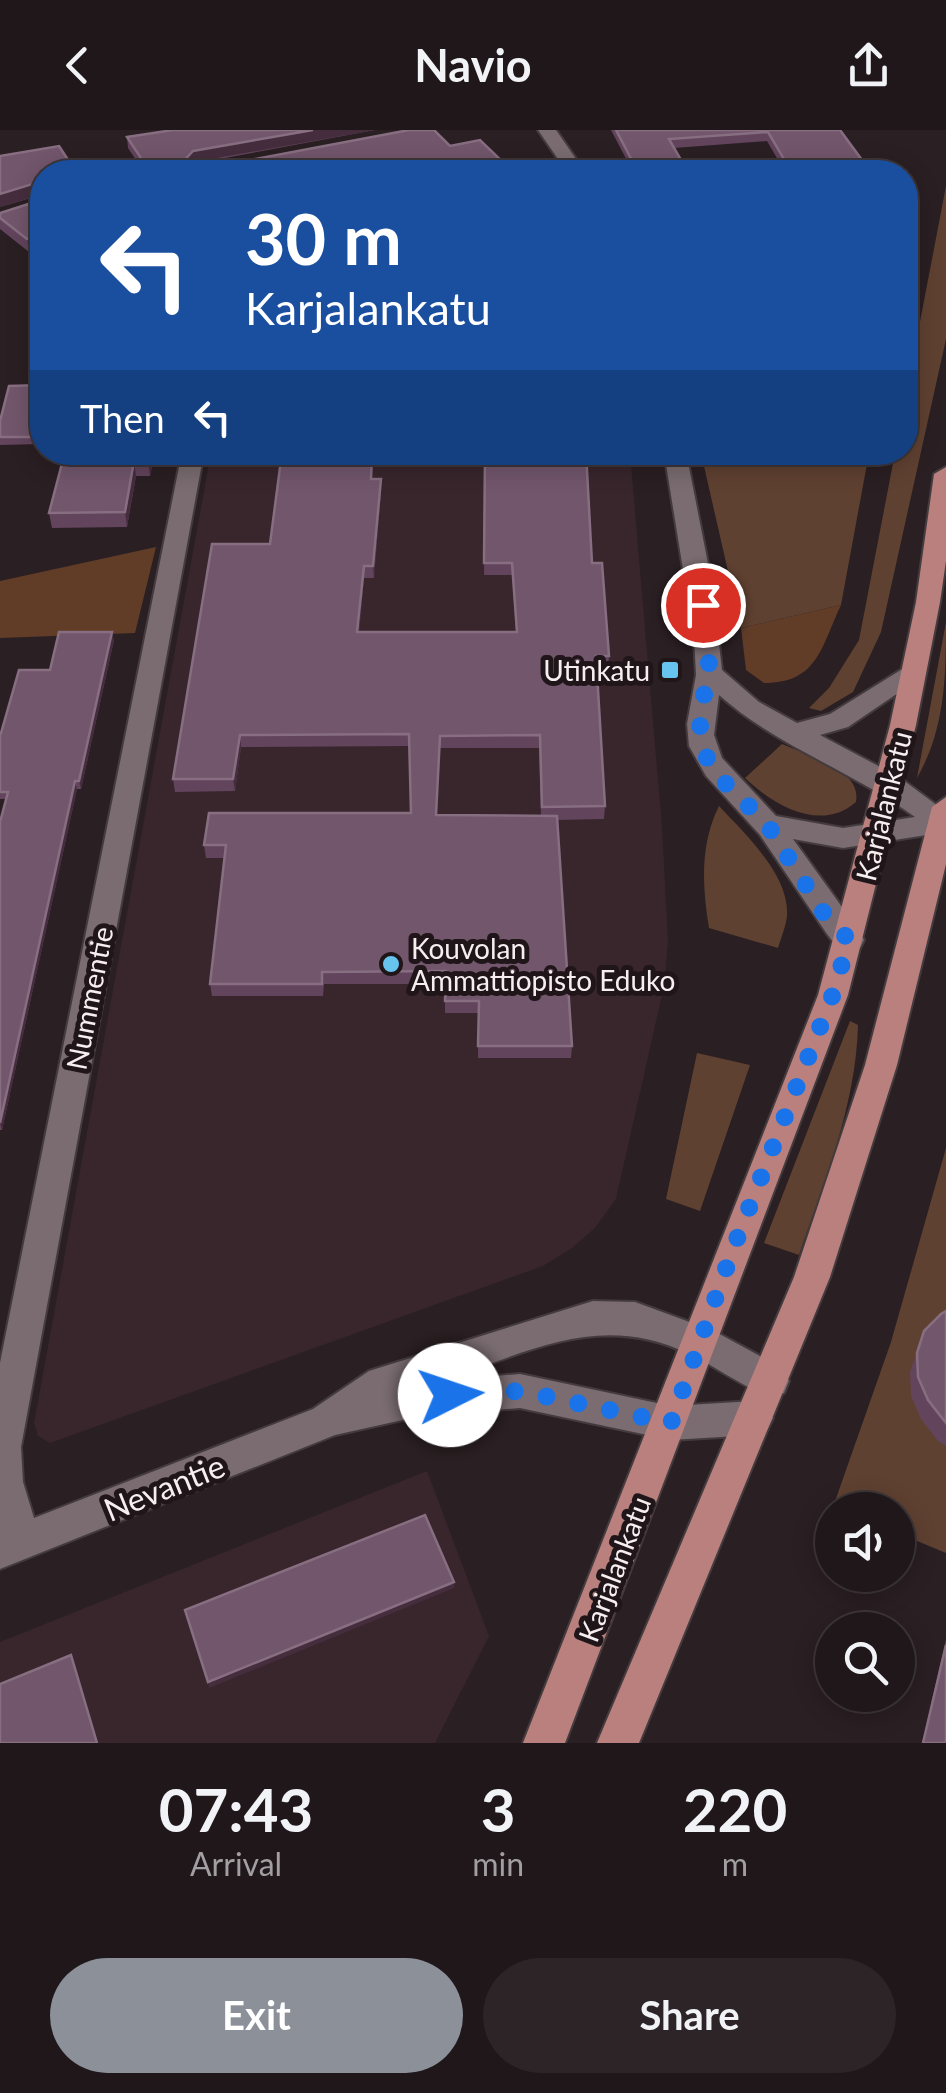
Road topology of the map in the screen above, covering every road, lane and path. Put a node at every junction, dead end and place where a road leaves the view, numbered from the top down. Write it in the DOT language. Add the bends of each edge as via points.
graph roads {
  1 [pos="548,130"];
  2 [pos="568,160"];
  3 [pos="191,465"];
  4 [pos="678,465"];
  5 [pos="946,474"];
  6 [pos="710,674"];
  7 [pos="914,674"];
  8 [pos="791,733"];
  9 [pos="890,784"];
  10 [pos="944,815"];
  11 [pos="767,824"];
  12 [pos="876,836"];
  13 [pos="849,940"];
  14 [pos="701,1342"];
  15 [pos="771,1381"];
  16 [pos="754,1418"];
  17 [pos="326,1421"];
  18 [pos="671,1423"];
  19 [pos="10,1546"];
  20 [pos="544,1743"];
  21 [pos="618,1743"];
  1 -- 2 [label="street"];
  3 -- 19 [label="street, Nummentie" via="2,1447"];
  4 -- 6 [label="street"];
  5 -- 7 [label="main road, Karjalankatu"];
  6 -- 8 [label="street"];
  6 -- 11 [label="street" via="698,716 707,758"];
  7 -- 8 [label="street" via="839,721"];
  7 -- 9 [label="main road, Karjalankatu"];
  8 -- 9 [label="street"];
  9 -- 10 [label="street"];
  9 -- 12 [label="main road, Karjalankatu"];
  10 -- 12 [label="street"];
  10 -- 15 [label="main road" via="860,1140"];
  11 -- 12 [label="street" via="843,838"];
  11 -- 13 [label="street" via="823,912"];
  12 -- 13 [label="main road, Karjalankatu"];
  13 -- 14 [label="main road, Karjalankatu"];
  14 -- 15 [label="street, Nevantie"];
  14 -- 17 [label="street, Nevantie" via="635,1318 593,1317 382,1383"];
  14 -- 18 [label="main road, Karjalankatu"];
  15 -- 16 [label="main road"];
  16 -- 18 [label="street, Nevantie"];
  16 -- 21 [label="main road"];
  17 -- 18 [label="street, Nevantie" via="425,1398 520,1391"];
  17 -- 19 [label="street, Nevantie"];
  18 -- 20 [label="main road, Karjalankatu"];
}
